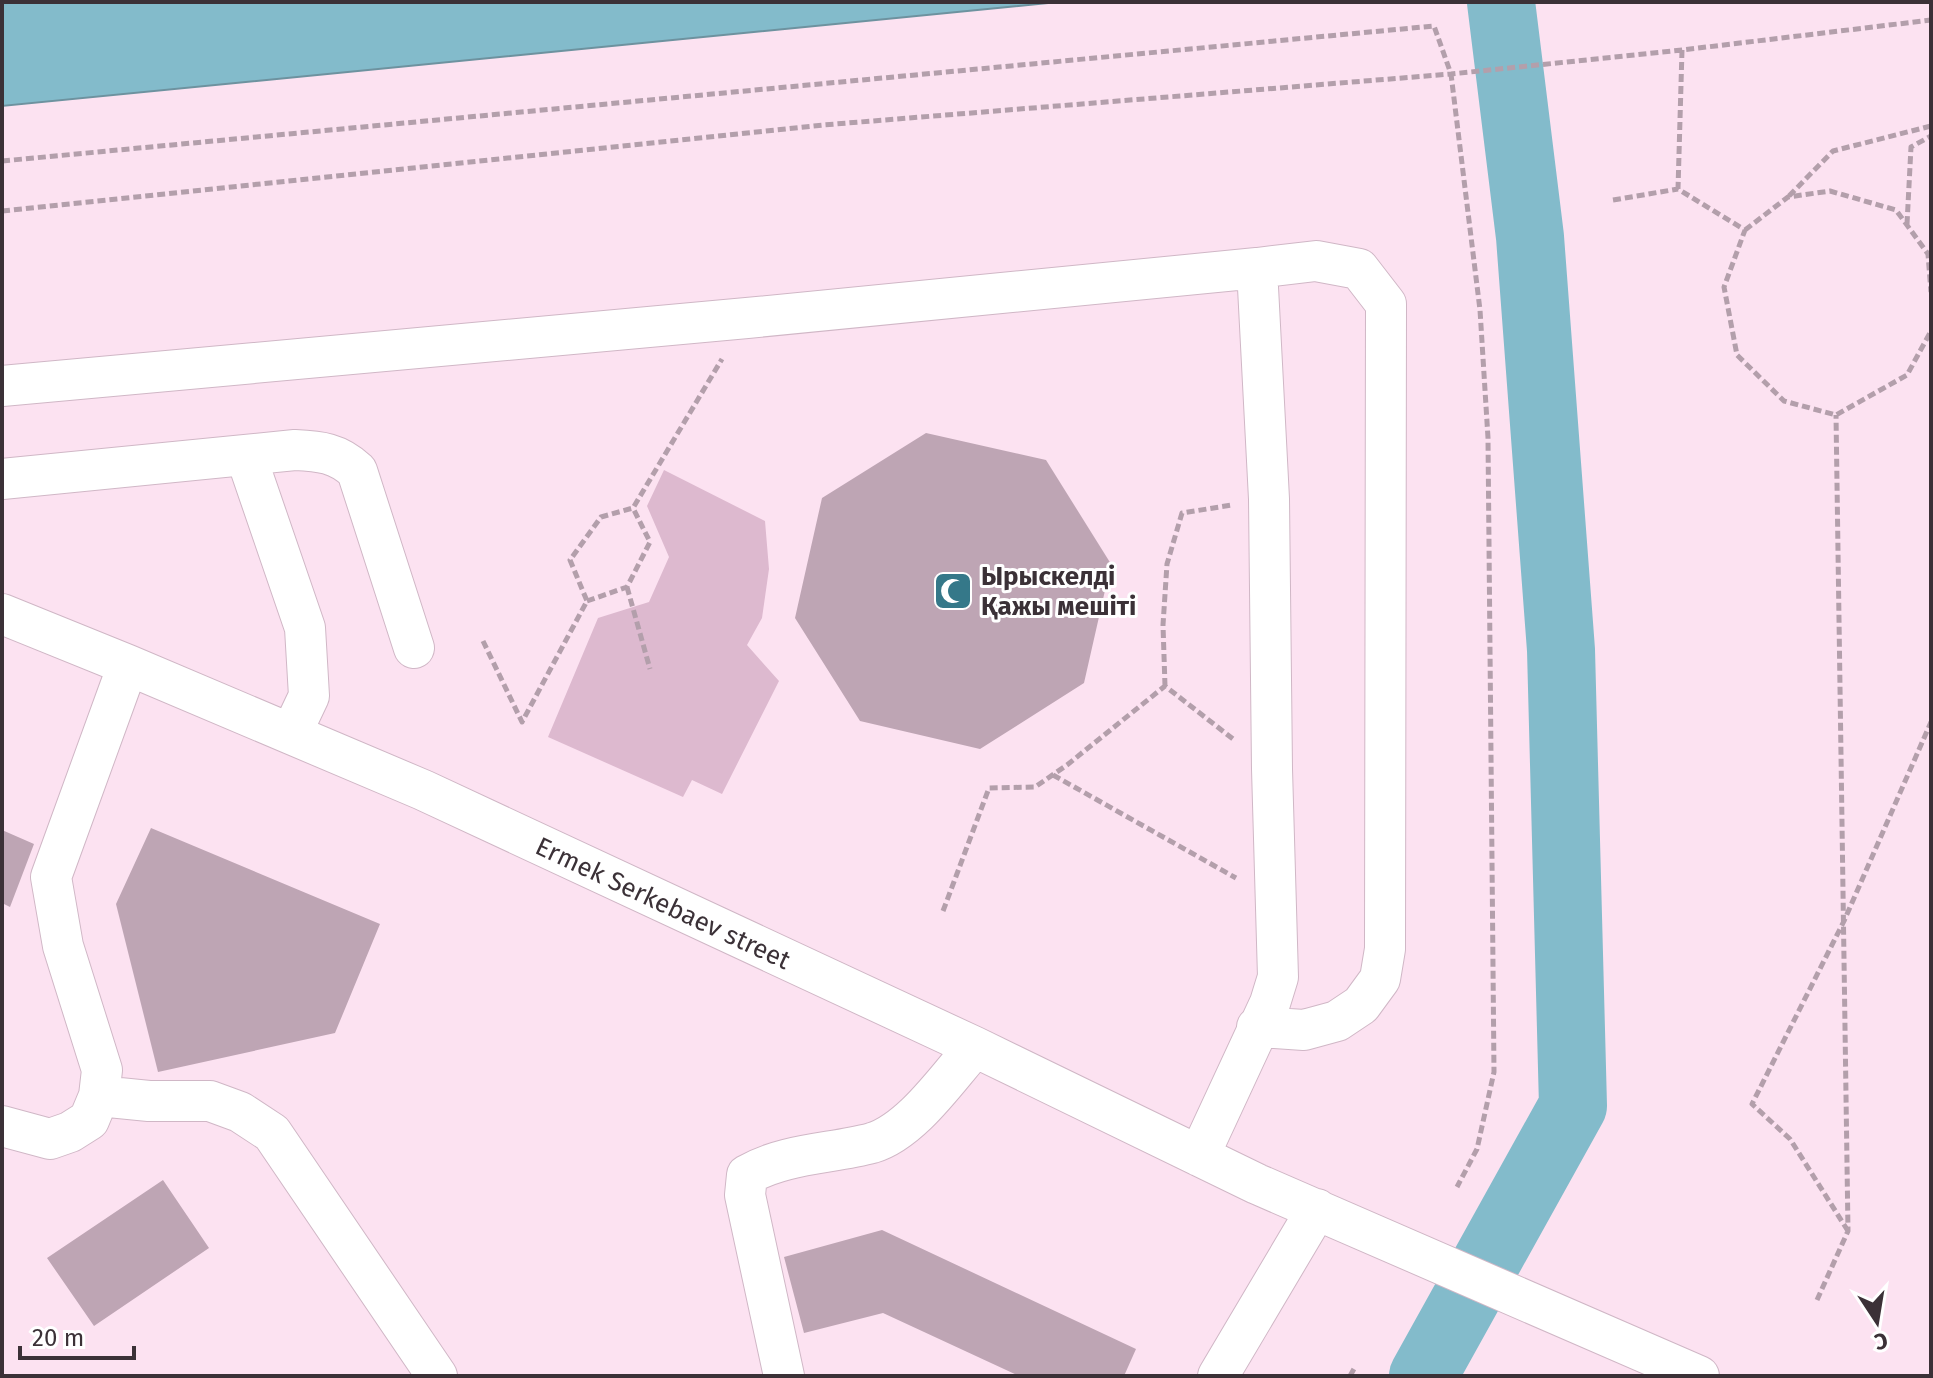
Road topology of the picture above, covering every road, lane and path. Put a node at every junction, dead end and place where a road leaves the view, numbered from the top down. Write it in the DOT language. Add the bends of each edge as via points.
graph roads {
  1 [pos="1931,20"];
  2 [pos="1682,50"];
  3 [pos="1451,74"];
  4 [pos="1931,126"];
  5 [pos="1931,136"];
  6 [pos="2,161"];
  7 [pos="1678,189"];
  8 [pos="1788,197"];
  9 [pos="1613,200"];
  10 [pos="2,211"];
  11 [pos="1906,225"];
  12 [pos="1745,230"];
  13 [pos="1257,268"];
  14 [pos="1931,292"];
  15 [pos="747,318"];
  16 [pos="1931,331"];
  17 [pos="2,386"];
  18 [pos="1836,415"];
  19 [pos="246,456"];
  20 [pos="2,479"];
  21 [pos="1269,499"];
  22 [pos="633,508"];
  23 [pos="627,587"];
  24 [pos="587,601"];
  25 [pos="2,614"];
  26 [pos="483,641"];
  27 [pos="414,648"];
  28 [pos="128,665"];
  29 [pos="650,669"];
  30 [pos="1165,686"];
  31 [pos="1931,722"];
  32 [pos="291,734"];
  33 [pos="1272,769"];
  34 [pos="1053,775"];
  35 [pos="1276,900"];
  36 [pos="943,911"];
  37 [pos="1844,921"];
  38 [pos="1257,1027"];
  39 [pos="975,1047"];
  40 [pos="99,1096"];
  41 [pos="2,1126"];
  42 [pos="1199,1156"];
  43 [pos="1457,1187"];
  44 [pos="1317,1209"];
  45 [pos="1848,1231"];
  46 [pos="1817,1300"];
  47 [pos="1355,1367"];
  48 [pos="437,1376"];
  49 [pos="784,1376"];
  50 [pos="1218,1376"];
  51 [pos="1350,1376"];
  52 [pos="1699,1376"];
  1 -- 2 [label="path"];
  2 -- 3 [label="path"];
  2 -- 7 [label="path"];
  3 -- 6 [label="path" via="1434,26"];
  3 -- 10 [label="path" via="823,125"];
  3 -- 43 [label="path" via="1480,310 1488,438 1494,1056 1477,1149"];
  4 -- 8 [label="path" via="1833,151"];
  5 -- 11 [label="path" via="1911,147"];
  7 -- 9 [label="path"];
  7 -- 12 [label="path"];
  8 -- 11 [label="path" via="1830,191 1896,210"];
  8 -- 12 [label="path"];
  11 -- 14 [label="path" via="1928,254"];
  12 -- 18 [label="path" via="1724,287 1737,355 1784,401"];
  13 -- 15 [label="street"];
  13 -- 21 [label="street"];
  13 -- 38 [label="street" via="1316,261 1359,269 1386,304 1385,949 1380,979 1361,1005 1337,1021 1304,1030"];
  15 -- 17 [label="street"];
  15 -- 22 [label="path"];
  16 -- 18 [label="path" via="1907,375"];
  18 -- 37 [label="path"];
  19 -- 20 [label="street"];
  19 -- 27 [label="street" via="324,451 344,458 357,471"];
  19 -- 32 [label="street" via="305,628 309,696"];
  21 -- 30 [label="path" via="1182,513 1167,564"];
  21 -- 33 [label="street"];
  22 -- 23 [label="path" via="650,542"];
  22 -- 24 [label="path" via="601,517 570,560"];
  23 -- 24 [label="path"];
  23 -- 29 [label="path"];
  24 -- 26 [label="path" via="522,722"];
  25 -- 28 [label="street, Ermek Serkebaev street"];
  28 -- 32 [label="street, Ermek Serkebaev street"];
  28 -- 40 [label="street" via="51,877 63,946 102,1070"];
  30 -- 33 [label="path"];
  30 -- 34 [label="path"];
  31 -- 37 [label="path"];
  32 -- 39 [label="street, Ermek Serkebaev street" via="423,790"];
  33 -- 35 [label="street"];
  34 -- 35 [label="path"];
  34 -- 36 [label="path" via="1035,787 989,788"];
  35 -- 38 [label="street" via="1278,977"];
  37 -- 45 [label="path"];
  37 -- 45 [label="path" via="1752,1104 1790,1139"];
  38 -- 42 [label="street"];
  39 -- 42 [label="street, Ermek Serkebaev street"];
  39 -- 49 [label="street" via="905,1125 875,1142 765,1164 747,1175 745,1195"];
  40 -- 41 [label="street" via="89,1120 50,1139"];
  40 -- 48 [label="street" via="210,1101 272,1133"];
  42 -- 44 [label="street, Ermek Serkebaev street"];
  44 -- 50 [label="street"];
  44 -- 52 [label="street, Ermek Serkebaev street"];
  45 -- 46 [label="path"];
  47 -- 51 [label="path"];
}
